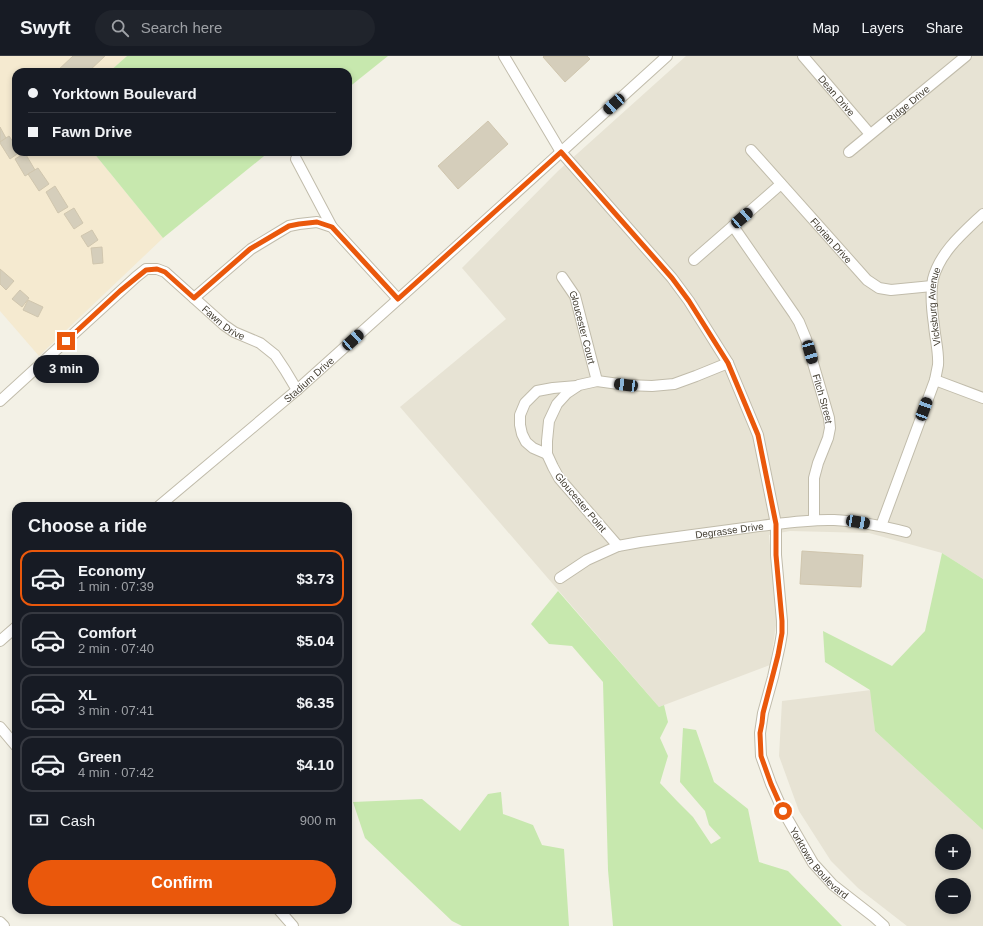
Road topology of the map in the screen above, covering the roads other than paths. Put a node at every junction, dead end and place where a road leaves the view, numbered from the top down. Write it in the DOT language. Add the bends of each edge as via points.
graph roads {
  1 [pos="504,56"];
  2 [pos="667,56"];
  3 [pos="803,56"];
  4 [pos="966,56"];
  5 [pos="870,134"];
  6 [pos="751,150"];
  7 [pos="561,152"];
  8 [pos="849,152"];
  9 [pos="296,159"];
  10 [pos="781,184"];
  11 [pos="983,214"];
  12 [pos="733,226"];
  13 [pos="332,227"];
  14 [pos="694,260"];
  15 [pos="562,277"];
  16 [pos="932,286"];
  17 [pos="194,298"];
  18 [pos="398,299"];
  19 [pos="728,363"];
  20 [pos="935,380"];
  21 [pos="597,381"];
  22 [pos="579,385"];
  23 [pos="297,390"];
  24 [pos="983,398"];
  25 [pos="0,401"];
  26 [pos="547,454"];
  27 [pos="164,502"];
  28 [pos="814,520"];
  29 [pos="776,524"];
  30 [pos="881,526"];
  31 [pos="906,532"];
  32 [pos="618,546"];
  33 [pos="560,578"];
  34 [pos="12,630"];
  35 [pos="0,640"];
  36 [pos="0,727"];
  37 [pos="12,741"];
  38 [pos="282,914"];
  39 [pos="0,922"];
  40 [pos="4,926"];
  41 [pos="293,926"];
  42 [pos="884,926"];
  1 -- 7 [label="street, Yorktown Boulevard"];
  2 -- 7 [label="street, Stadium Drive"];
  3 -- 5 [label="street, Dean Drive"];
  4 -- 5 [label="street, Ridge Drive"];
  5 -- 8 [label="street, Ridge Drive"];
  6 -- 10 [label="street, Florian Drive"];
  7 -- 18 [label="street, Stadium Drive"];
  7 -- 19 [label="street, Yorktown Boulevard" via="672,278"];
  9 -- 13 [label="street"];
  10 -- 12 [label="street"];
  10 -- 16 [label="street, Florian Drive" via="867,280 879,288 891,290"];
  11 -- 16 [label="street, Vicksburg Avenue" via="958,237 945,254 935,273"];
  12 -- 14 [label="street"];
  12 -- 28 [label="street, Fitch Street" via="799,322 829,418 828,438 814,478"];
  13 -- 17 [label="street" via="317,222 289,226 250,249"];
  13 -- 18 [label="street"];
  15 -- 21 [label="street, Gloucester Court" via="575,296"];
  16 -- 20 [label="street, Vicksburg Avenue" via="938,365"];
  17 -- 23 [label="street, Fawn Drive" via="224,325 260,343 275,355"];
  17 -- 25 [label="street, Fawn Drive" via="165,272 157,269 146,270"];
  18 -- 23 [label="street, Stadium Drive"];
  19 -- 21 [label="street, Gloucester Point" via="674,384 626,385"];
  19 -- 29 [label="street, Yorktown Boulevard" via="758,435"];
  20 -- 24 [label="street"];
  20 -- 30 [label="street, Vicksburg Avenue"];
  21 -- 22 [label="street, Gloucester Point"];
  22 -- 26 [label="street, Gloucester Point" via="557,404 549,421"];
  22 -- 26 [label="street, Gloucester Point" via="537,391 525,403 520,415 522,434 533,448"];
  23 -- 27 [label="street, Stadium Drive"];
  26 -- 32 [label="street, Gloucester Point" via="559,478"];
  28 -- 29 [label="street, Degrasse Drive"];
  28 -- 30 [label="street, Degrasse Drive"];
  29 -- 32 [label="street, Degrasse Drive"];
  29 -- 42 [label="street, Yorktown Boulevard" via="782,633 763,713 760,733 761,756 783,811 813,864 834,885"];
  30 -- 31 [label="street, Degrasse Drive"];
  32 -- 33 [label="street, Degrasse Drive" via="587,560"];
  34 -- 35 [label="street"];
  36 -- 37 [label="street"];
  38 -- 41 [label="street"];
  39 -- 40 [label="street"];
}
